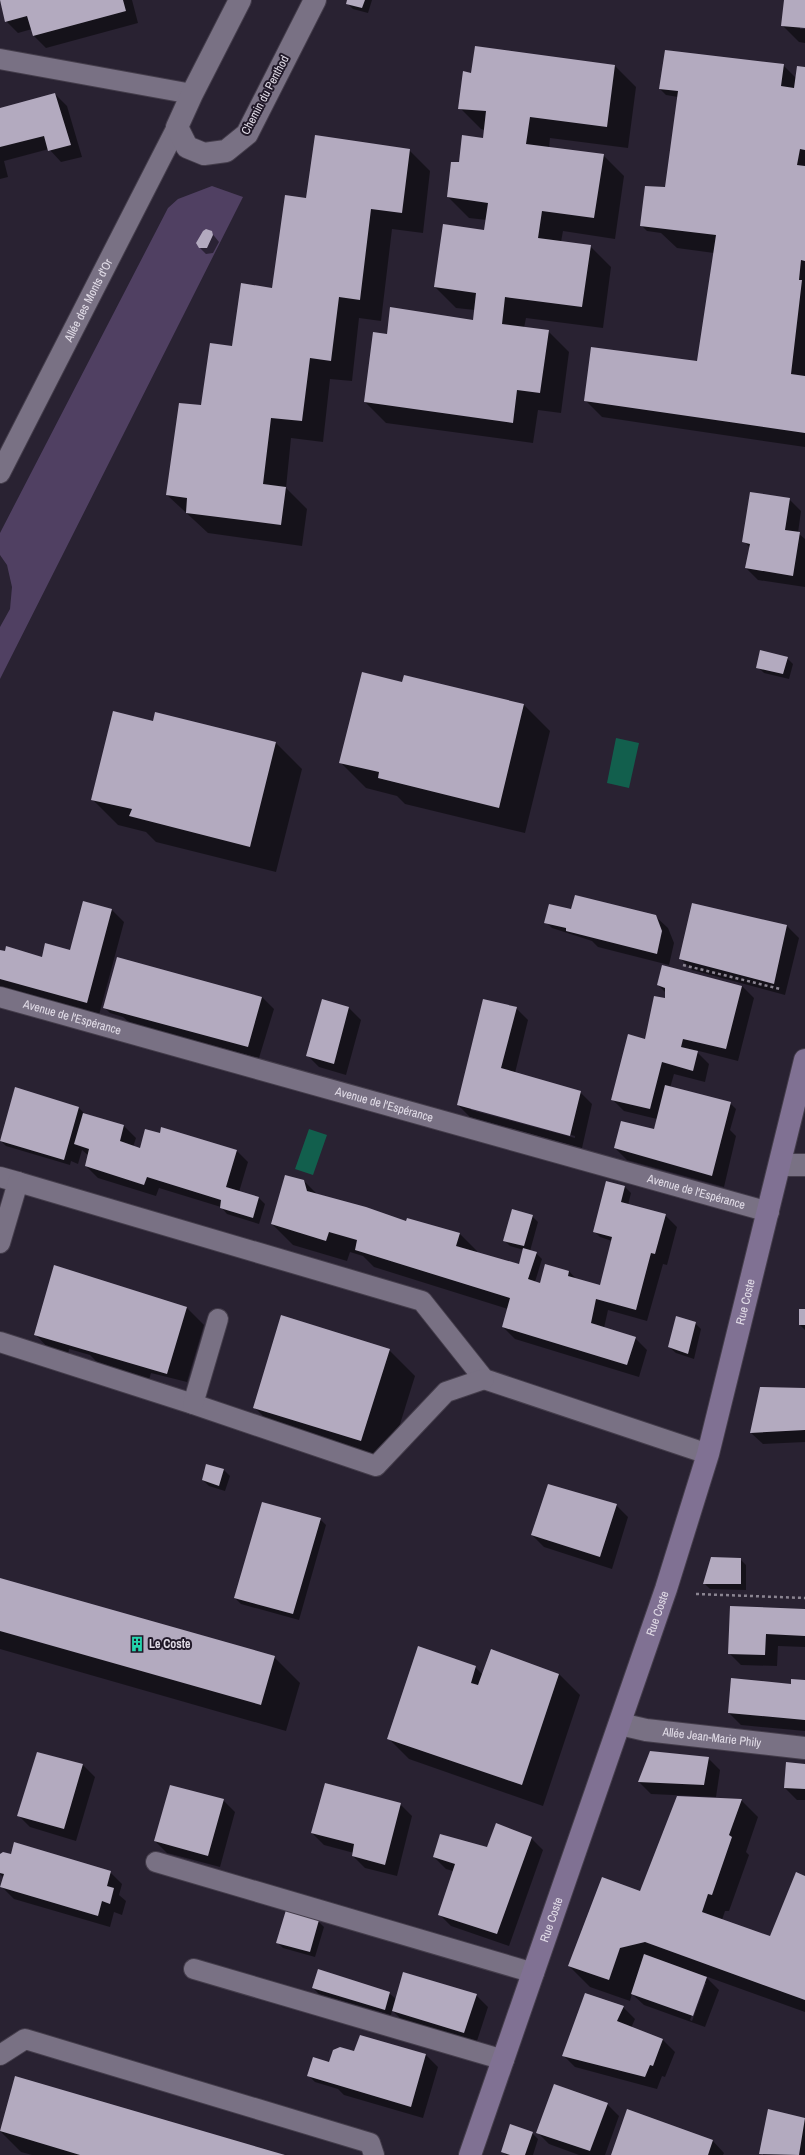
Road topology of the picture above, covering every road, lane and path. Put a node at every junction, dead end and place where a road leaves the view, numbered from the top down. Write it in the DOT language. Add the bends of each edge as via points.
graph roads {
  1 [pos="240,0"];
  2 [pos="315,0"];
  3 [pos="0,59"];
  4 [pos="192,94"];
  5 [pos="177,127"];
  6 [pos="0,473"];
  7 [pos="683,965"];
  8 [pos="780,989"];
  9 [pos="0,997"];
  10 [pos="805,1060"];
  11 [pos="780,1165"];
  12 [pos="805,1165"];
  13 [pos="9,1180"];
  14 [pos="768,1212"];
  15 [pos="0,1243"];
  16 [pos="218,1319"];
  17 [pos="0,1342"];
  18 [pos="484,1379"];
  19 [pos="194,1404"];
  20 [pos="708,1454"];
  21 [pos="666,1589"];
  22 [pos="805,1598"];
  23 [pos="620,1724"];
  24 [pos="805,1748"];
  25 [pos="156,1862"];
  26 [pos="194,1969"];
  27 [pos="534,1973"];
  28 [pos="0,2054"];
  29 [pos="504,2060"];
  30 [pos="374,2155"];
  31 [pos="470,2155"];
  1 -- 4 [label="street"];
  2 -- 5 [label="street, Chemin du Penthod" via="246,134 226,151 204,154 187,147"];
  3 -- 4 [label="lane"];
  4 -- 5 [label="street"];
  5 -- 6 [label="lane, Allée des Monts d'Or"];
  7 -- 8 [label="path"];
  9 -- 14 [label="lane, Avenue de l'Espérance"];
  10 -- 11 [label="main road, Rue Coste"];
  11 -- 12 [label="street"];
  11 -- 14 [label="main road, Rue Coste"];
  13 -- 15 [label="lane"];
  13 -- 18 [label="lane" via="422,1301"];
  14 -- 20 [label="main road, Rue Coste"];
  16 -- 19 [label="lane"];
  17 -- 19 [label="lane"];
  18 -- 19 [label="lane" via="446,1392 376,1466"];
  18 -- 20 [label="lane"];
  20 -- 21 [label="main road, Rue Coste"];
  21 -- 22 [label="path" via="687,1594"];
  21 -- 23 [label="main road, Rue Coste"];
  23 -- 24 [label="street, Allée Jean-Marie Phily" via="646,1730"];
  23 -- 27 [label="main road, Rue Coste"];
  25 -- 27 [label="lane"];
  26 -- 29 [label="lane"];
  27 -- 29 [label="main road, Rue Coste"];
  28 -- 30 [label="lane" via="25,2039 370,2143"];
  29 -- 31 [label="main road, Rue Coste"];
}
